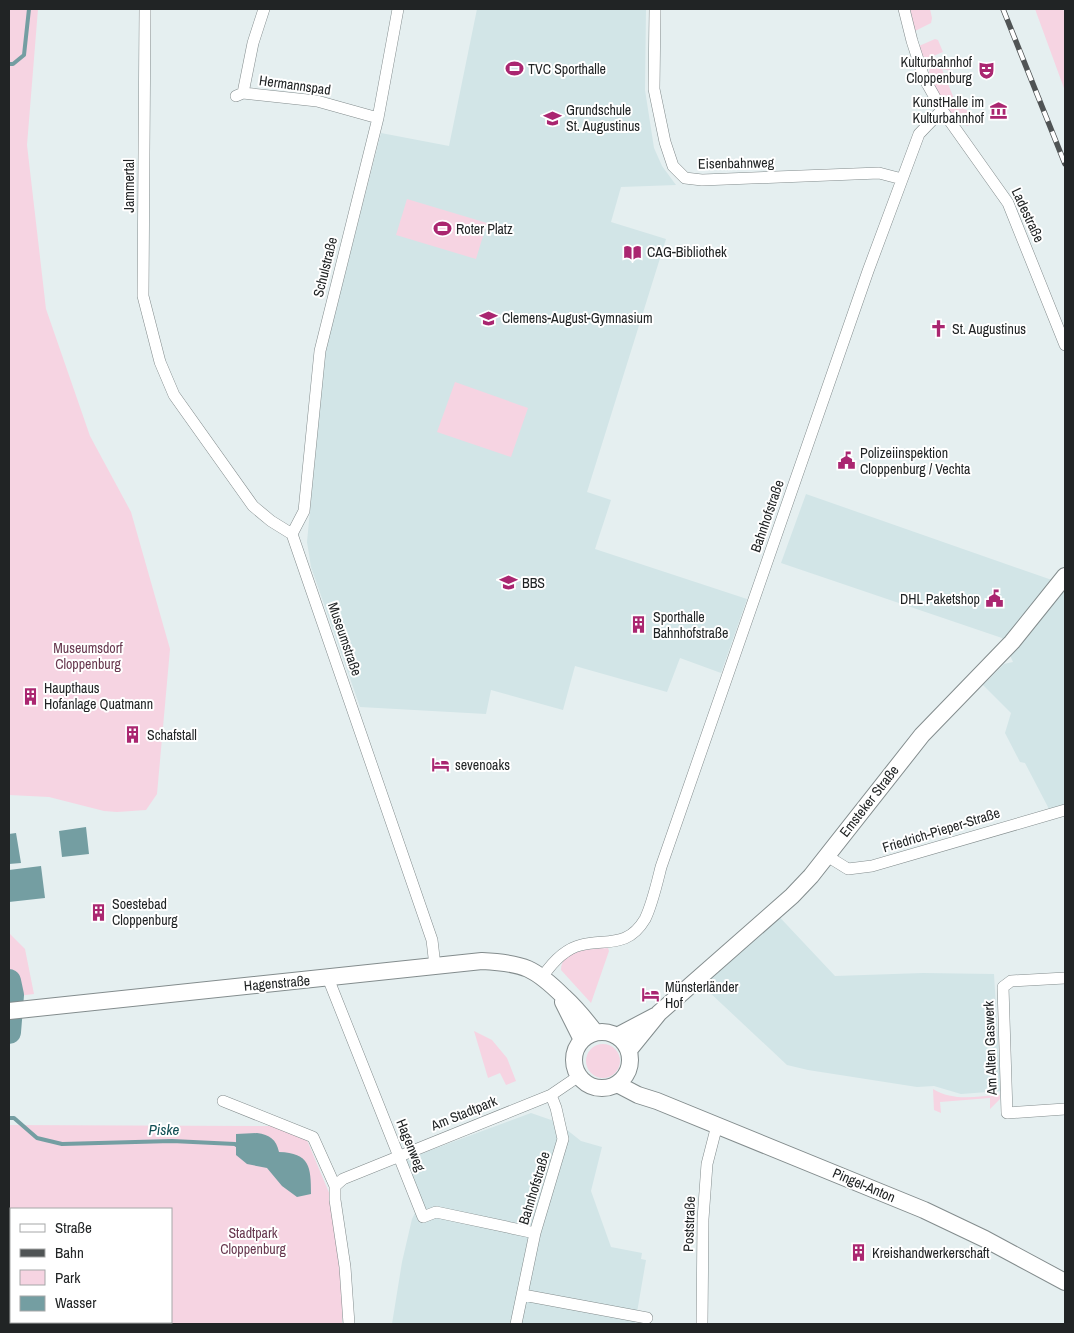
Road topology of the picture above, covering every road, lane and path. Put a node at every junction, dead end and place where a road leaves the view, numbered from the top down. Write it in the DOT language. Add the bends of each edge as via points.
graph roads {
  1 [pos="145,9"];
  2 [pos="264,9"];
  3 [pos="398,9"];
  4 [pos="655,9"];
  5 [pos="904,9"];
  6 [pos="942,110"];
  7 [pos="378,118"];
  8 [pos="902,179"];
  9 [pos="1065,345"];
  10 [pos="292,534"];
  11 [pos="1065,576"];
  12 [pos="1065,810"];
  13 [pos="827,856"];
  14 [pos="435,966"];
  15 [pos="543,976"];
  16 [pos="328,978"];
  17 [pos="1065,978"];
  18 [pos="16,1010"];
  19 [pos="659,1013"];
  20 [pos="588,1036"];
  21 [pos="617,1036"];
  22 [pos="629,1050"];
  23 [pos="579,1076"];
  24 [pos="622,1079"];
  25 [pos="551,1095"];
  26 [pos="223,1101"];
  27 [pos="1065,1109"];
  28 [pos="716,1125"];
  29 [pos="399,1156"];
  30 [pos="335,1186"];
  31 [pos="535,1232"];
  32 [pos="1065,1282"];
  33 [pos="522,1295"];
  34 [pos="647,1318"];
  35 [pos="349,1324"];
  36 [pos="516,1324"];
  37 [pos="702,1324"];
  1 -- 10 [label="street, Jammertal" via="143,296 160,362 174,396 253,506"];
  2 -- 7 [label="street, Hermannspad" via="240,94 317,101"];
  3 -- 7 [label="street, Schulstraße"];
  4 -- 8 [label="street, Eisenbahnweg" via="654,90 664,142 673,166 685,178 879,173"];
  5 -- 6 [label="street, Ladestraße" via="924,78"];
  6 -- 8 [label="street, Bahnhofstraße" via="919,134"];
  6 -- 9 [label="street, Ladestraße" via="1008,202"];
  7 -- 10 [label="street, Schulstraße" via="320,351 304,511"];
  8 -- 15 [label="street, Bahnhofstraße" via="645,918 630,936 612,942 581,945 567,951"];
  10 -- 14 [label="street, Museumstraße" via="432,940"];
  11 -- 13 [label="street, Emsteker Straße" via="1012,642 922,735"];
  12 -- 13 [label="street, Friedrich-Pieper-Straße" via="872,866 848,869"];
  13 -- 19 [label="street, Emsteker Straße" via="792,896"];
  14 -- 15 [label="street, Hagenstraße" via="498,962 523,967"];
  14 -- 16 [label="street, Hagenstraße"];
  15 -- 20 [label="street, Hagenstraße" via="583,1015"];
  16 -- 18 [label="street, Hagenstraße"];
  16 -- 29 [label="street, Hagenweg"];
  17 -- 27 [label="street, Am Alten Gaswerk" via="1011,981 1003,987 1007,1113"];
  19 -- 21 [label="street, Emsteker Straße"];
  19 -- 22 [label="street, Emsteker Straße"];
  20 -- 21 [label="street" via="608,1032"];
  20 -- 23 [label="street" via="575,1052 574,1062"];
  21 -- 22 [label="street"];
  22 -- 24 [label="street" via="631,1060"];
  23 -- 24 [label="street" via="589,1085 599,1088 609,1088"];
  23 -- 25 [label="street"];
  24 -- 28 [label="street, Pingel-Anton" via="657,1101"];
  25 -- 29 [label="street, Am Stadtpark"];
  25 -- 31 [label="street, Bahnhofstraße" via="564,1139"];
  26 -- 30 [label="street" via="313,1137"];
  28 -- 32 [label="street, Pingel-Anton" via="924,1210"];
  28 -- 37 [label="street, Poststraße" via="707,1164 703,1219"];
  29 -- 30 [label="street, Am Stadtpark" via="343,1179"];
  29 -- 31 [label="street, Hagenweg" via="423,1217 436,1212"];
  30 -- 35 [label="street"];
  31 -- 33 [label="street, Bahnhofstraße"];
  33 -- 34 [label="street"];
  33 -- 36 [label="street, Bahnhofstraße"];
}
